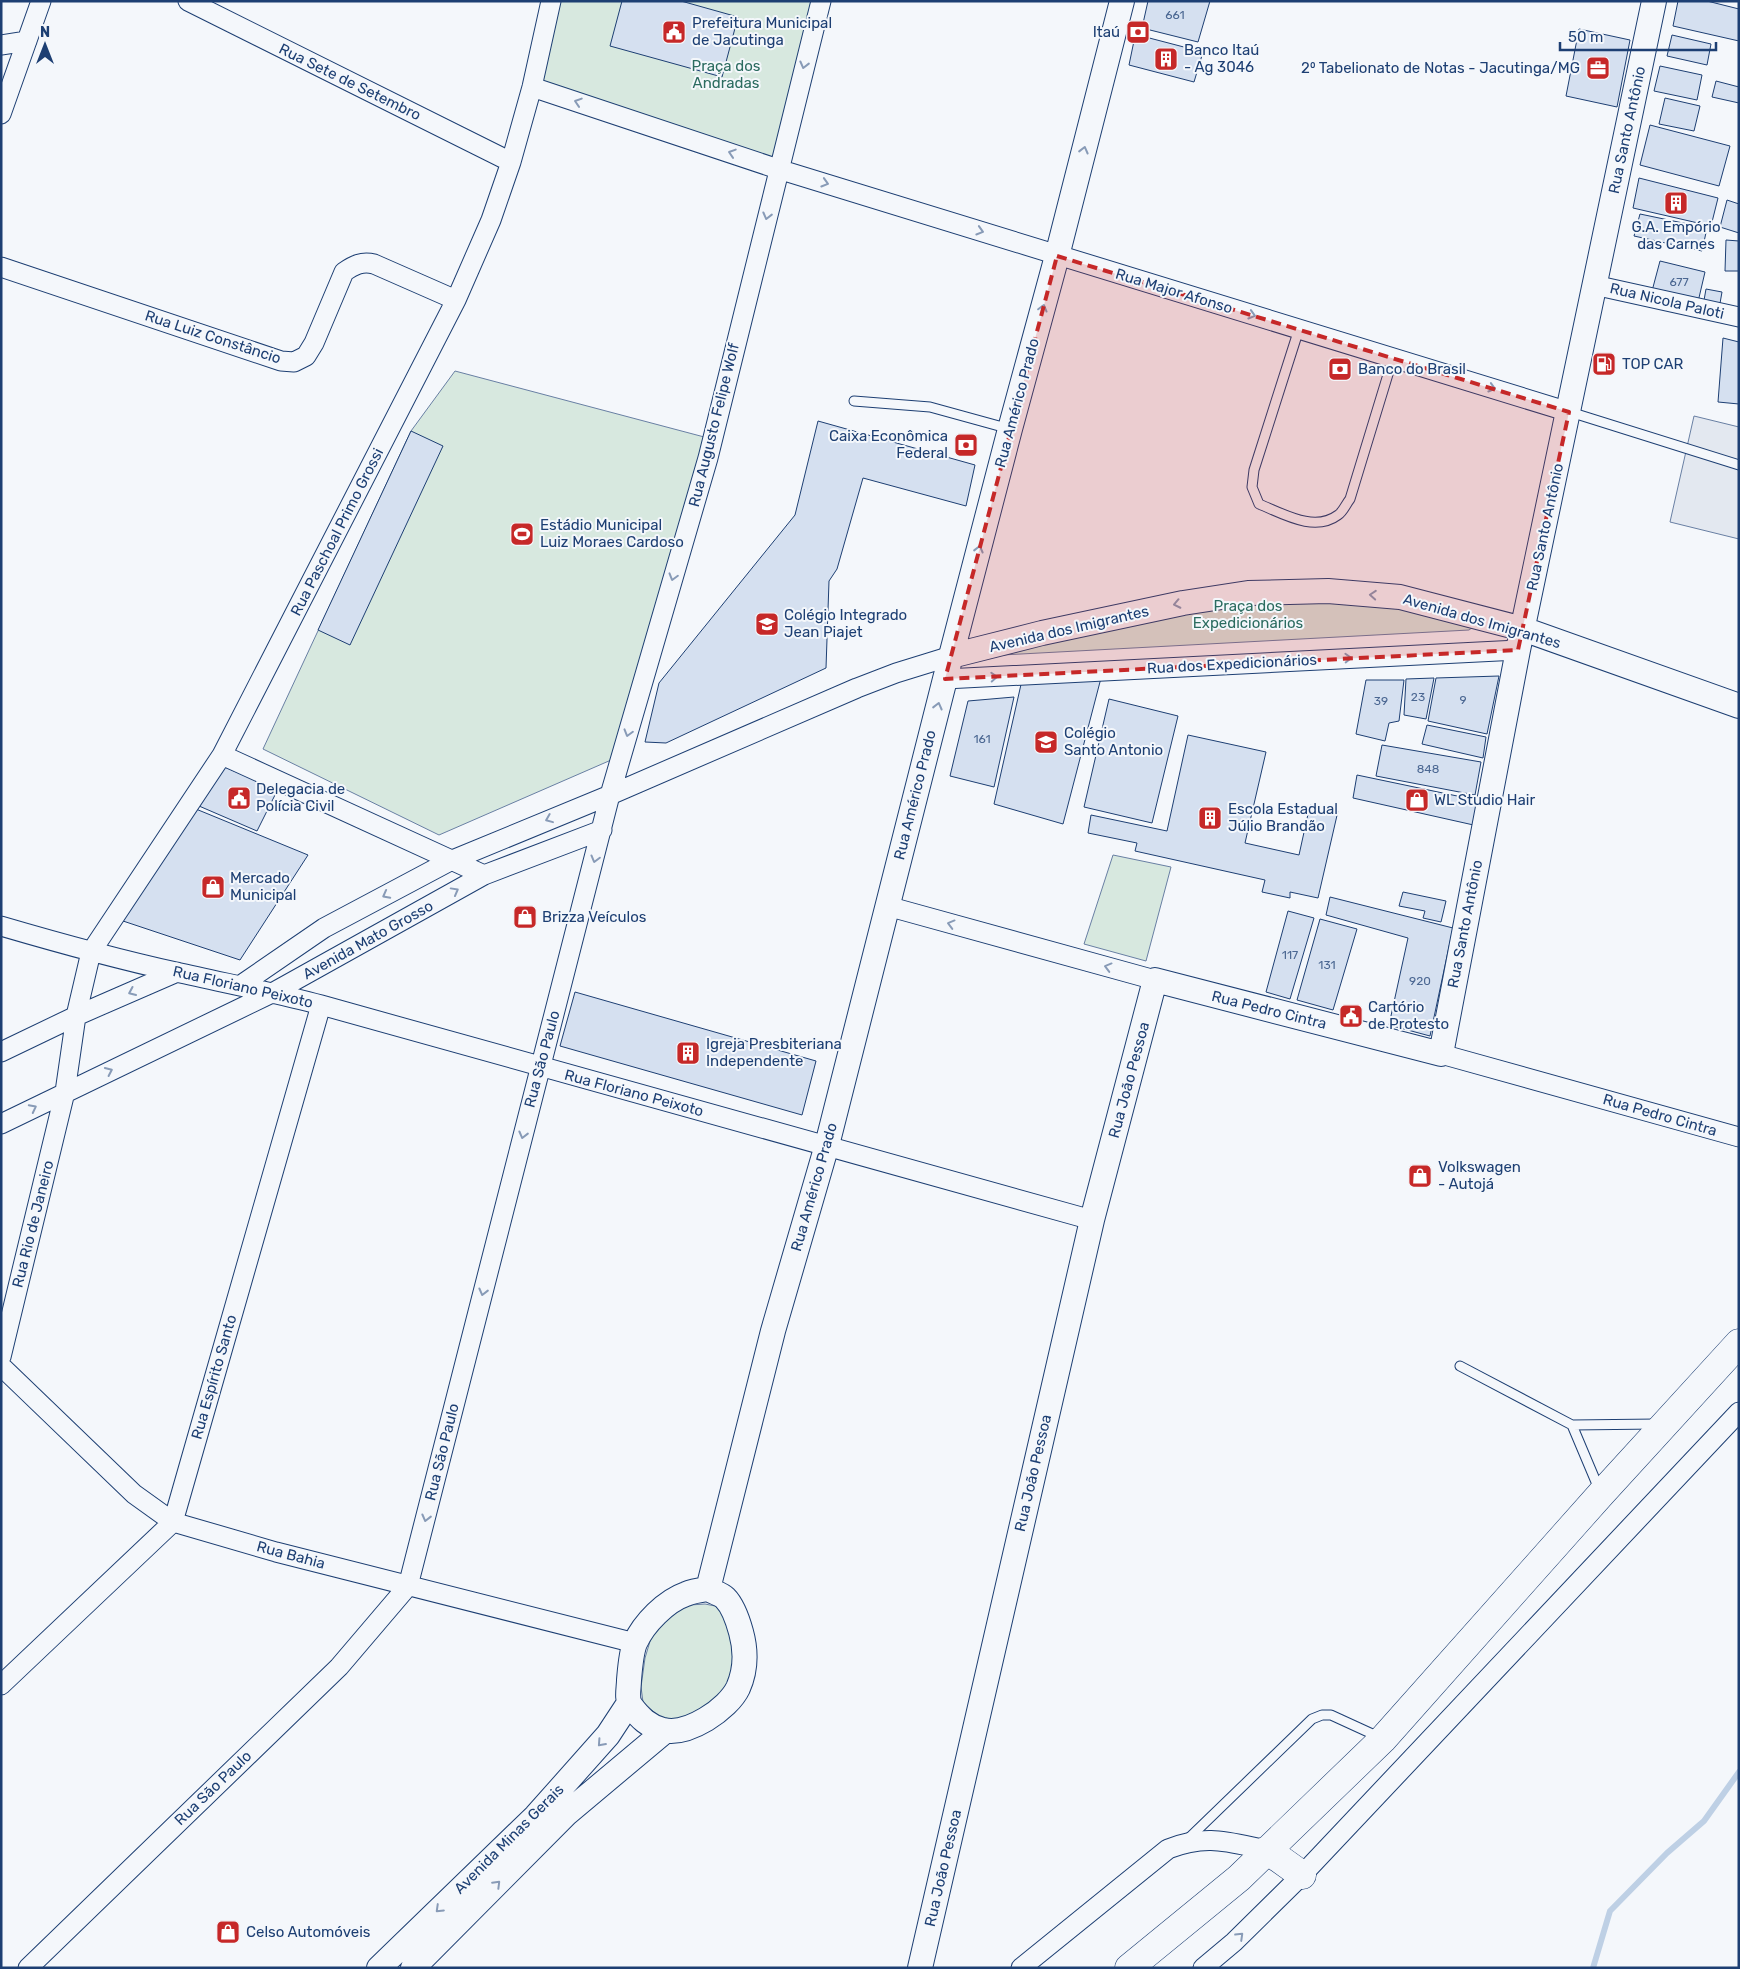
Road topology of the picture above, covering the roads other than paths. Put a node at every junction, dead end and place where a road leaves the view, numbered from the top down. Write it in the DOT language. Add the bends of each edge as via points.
graph roads {
  1 [pos="41,1"];
  2 [pos="188,1"];
  3 [pos="551,1"];
  4 [pos="820,1"];
  5 [pos="1122,1"];
  6 [pos="1654,1"];
  7 [pos="27,41"];
  8 [pos="1,45"];
  9 [pos="532,87"];
  10 [pos="1,114"];
  11 [pos="511,162"];
  12 [pos="778,169"];
  13 [pos="1058,256"];
  14 [pos="1,266"];
  15 [pos="1594,285"];
  16 [pos="456,300"];
  17 [pos="1739,317"];
  18 [pos="1299,329"];
  19 [pos="1393,358"];
  20 [pos="854,401"];
  21 [pos="1569,412"];
  22 [pos="1010,429"];
  23 [pos="1739,465"];
  24 [pos="1520,639"];
  25 [pos="951,656"];
  26 [pos="945,679"];
  27 [pos="1739,706"];
  28 [pos="222,755"];
  29 [pos="610,794"];
  30 [pos="602,830"];
  31 [pos="450,861"];
  32 [pos="484,875"];
  33 [pos="887,906"];
  34 [pos="1,926"];
  35 [pos="91,952"];
  36 [pos="177,972"];
  37 [pos="1155,980"];
  38 [pos="241,984"];
  39 [pos="274,992"];
  40 [pos="321,1005"];
  41 [pos="76,1016"];
  42 [pos="1,1052"];
  43 [pos="1441,1054"];
  44 [pos="540,1067"];
  45 [pos="65,1092"];
  46 [pos="1,1124"];
  47 [pos="1739,1137"];
  48 [pos="827,1145"];
  49 [pos="1092,1220"];
  50 [pos="1739,1343"];
  51 [pos="1,1357"];
  52 [pos="1,1366"];
  53 [pos="1460,1366"];
  54 [pos="1739,1412"];
  55 [pos="1665,1424"];
  56 [pos="1572,1425"];
  57 [pos="1601,1494"];
  58 [pos="173,1522"];
  59 [pos="408,1586"];
  60 [pos="708,1589"];
  61 [pos="635,1643"];
  62 [pos="1,1685"];
  63 [pos="629,1703"];
  64 [pos="665,1731"];
  65 [pos="1382,1739"];
  66 [pos="1186,1842"];
  67 [pos="1267,1850"];
  68 [pos="1302,1875"];
  69 [pos="28,1968"];
  70 [pos="379,1968"];
  71 [pos="413,1968"];
  72 [pos="920,1968"];
  73 [pos="1021,1968"];
  74 [pos="1129,1968"];
  75 [pos="1203,1968"];
  1 -- 7 [label="street"];
  2 -- 11 [label="street, Rua Sete de Setembro"];
  3 -- 9 [label="street"];
  4 -- 12 [label="street, one-way"];
  13 -- 5 [label="street, Rua Américo Prado, one-way"];
  6 -- 15 [label="street, Rua Santo Antônio"];
  7 -- 8 [label="street"];
  7 -- 10 [label="street"];
  9 -- 11 [label="street, Rua Paschoal Primo Grossi"];
  12 -- 9 [label="street, one-way"];
  11 -- 16 [label="street, Rua Paschoal Primo Grossi" via="491,220"];
  12 -- 13 [label="street, Rua Major Afonso, one-way"];
  12 -- 29 [label="street, Rua Augusto Felipe Wolf, one-way" via="708,458"];
  13 -- 18 [label="street, Rua Major Afonso, one-way"];
  22 -- 13 [label="street, Rua Américo Prado, one-way"];
  14 -- 16 [label="street, Rua Luiz Constâncio" via="281,361 294,362 306,356 314,343 344,272 353,265 374,264"];
  15 -- 17 [label="street, Rua Nicola Paloti"];
  15 -- 21 [label="street, Rua Santo Antônio"];
  16 -- 28 [label="street, Rua Paschoal Primo Grossi"];
  18 -- 19 [label="street, Rua Major Afonso"];
  18 -- 19 [label="lane" via="1254,470 1252,487 1259,504 1303,521 1324,522 1338,515 1350,499"];
  19 -- 21 [label="street, Rua Major Afonso, one-way"];
  20 -- 22 [label="lane" via="930,407"];
  21 -- 23 [label="lane"];
  21 -- 24 [label="street, Rua Santo Antônio"];
  25 -- 22 [label="street, Rua Américo Prado, one-way"];
  24 -- 25 [label="street, Avenida dos Imigrantes, one-way" via="1400,597 1328,591 1248,593 1183,603"];
  26 -- 24 [label="street, Rua dos Expedicionários, one-way"];
  24 -- 27 [label="street, Avenida dos Imigrantes"];
  24 -- 43 [label="street, Rua Santo Antônio"];
  25 -- 26 [label="street, Rua Américo Prado"];
  25 -- 29 [label="street, Avenida Mato Grosso" via="857,688"];
  33 -- 26 [label="street, Rua Américo Prado, one-way"];
  28 -- 31 [label="street"];
  28 -- 35 [label="street, Rua Paschoal Primo Grossi"];
  29 -- 30 [label="street, Rua São Paulo"];
  29 -- 31 [label="street, Avenida Mato Grosso, one-way"];
  30 -- 32 [label="street, Avenida Mato Grosso"];
  30 -- 44 [label="street, Rua São Paulo, one-way"];
  31 -- 32 [label="street"];
  31 -- 38 [label="street, Avenida Mato Grosso, one-way" via="324,928"];
  39 -- 32 [label="street, Avenida Mato Grosso, one-way"];
  37 -- 33 [label="street, Rua Pedro Cintra, one-way"];
  33 -- 48 [label="street, Rua Américo Prado"];
  34 -- 35 [label="street, Rua Floriano Peixoto"];
  35 -- 36 [label="street, Rua Floriano Peixoto"];
  35 -- 41 [label="street, Rua Rio de Janeiro"];
  36 -- 38 [label="street, Rua Floriano Peixoto"];
  36 -- 41 [label="street, one-way"];
  37 -- 43 [label="street, Rua Pedro Cintra"];
  37 -- 49 [label="street, Rua João Pessoa"];
  38 -- 39 [label="street, Rua Floriano Peixoto"];
  39 -- 40 [label="street, Rua Floriano Peixoto"];
  45 -- 39 [label="street, Avenida Mato Grosso, one-way"];
  40 -- 44 [label="street, Rua Floriano Peixoto"];
  40 -- 58 [label="street, Rua Espírito Santo"];
  41 -- 42 [label="street"];
  41 -- 45 [label="street, Rua Rio de Janeiro"];
  43 -- 47 [label="street, Rua Pedro Cintra"];
  44 -- 48 [label="street, Rua Floriano Peixoto"];
  44 -- 59 [label="street, Rua São Paulo, one-way"];
  46 -- 45 [label="street, Avenida Mato Grosso, one-way"];
  45 -- 51 [label="street, Rua Rio de Janeiro"];
  48 -- 49 [label="street, Rua Floriano Peixoto"];
  48 -- 60 [label="street, Rua Américo Prado" via="774,1331"];
  49 -- 72 [label="street, Rua João Pessoa"];
  50 -- 55 [label="highway"];
  52 -- 58 [label="street, Rua Bahia" via="134,1494"];
  53 -- 56 [label="lane"];
  54 -- 68 [label="street"];
  55 -- 56 [label="lane"];
  55 -- 57 [label="highway"];
  56 -- 57 [label="lane"];
  57 -- 65 [label="highway"];
  58 -- 59 [label="street, Rua Bahia"];
  58 -- 62 [label="street"];
  59 -- 61 [label="street, Rua Bahia"];
  59 -- 69 [label="street, Rua São Paulo" via="339,1667"];
  60 -- 61 [label="street" via="685,1594 665,1606"];
  60 -- 64 [label="street" via="725,1598 737,1619 744,1641 745,1666 738,1688 710,1718 690,1727"];
  61 -- 63 [label="street" via="629,1676"];
  63 -- 64 [label="street" via="640,1718"];
  63 -- 70 [label="street, Avenida Minas Gerais, one-way" via="608,1735 536,1816"];
  71 -- 64 [label="street, Avenida Minas Gerais, one-way" via="566,1814"];
  65 -- 66 [label="lane" via="1330,1715 1312,1719"];
  65 -- 67 [label="highway"];
  66 -- 67 [label="street" via="1216,1840"];
  66 -- 73 [label="street" via="1168,1849"];
  67 -- 68 [label="highway"];
  67 -- 74 [label="highway" via="1239,1878"];
  75 -- 68 [label="street, one-way"];
}
